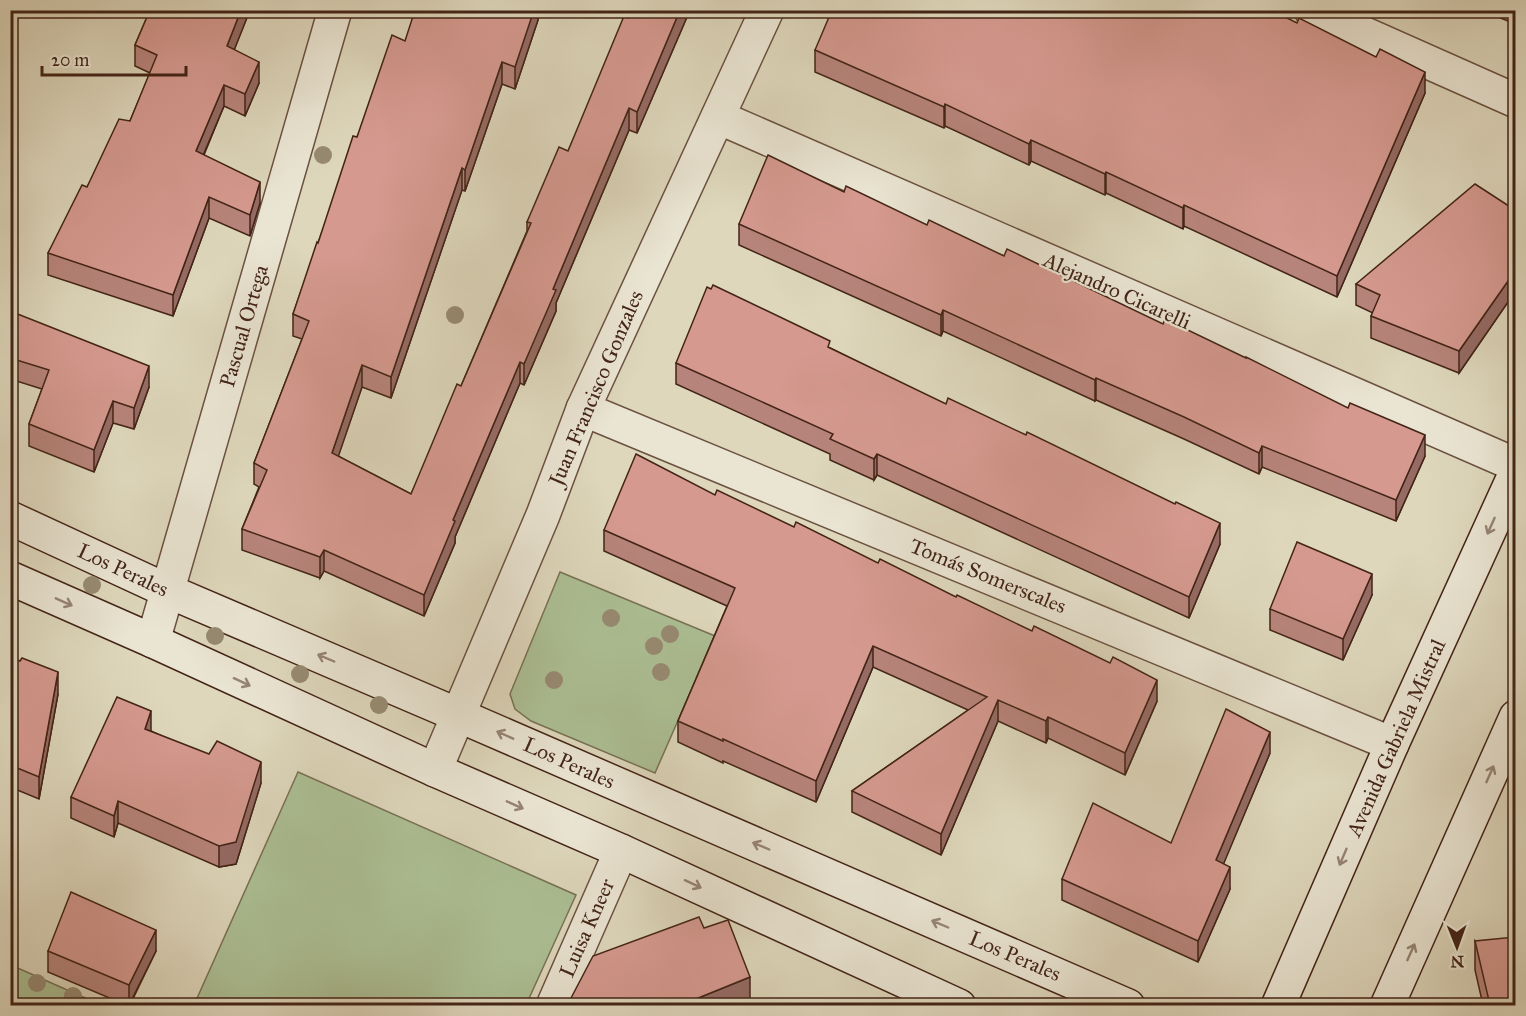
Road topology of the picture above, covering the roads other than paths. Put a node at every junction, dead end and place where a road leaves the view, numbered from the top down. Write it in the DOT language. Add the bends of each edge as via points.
graph roads {
  1 [pos="335,10"];
  2 [pos="767,10"];
  3 [pos="1311,10"];
  4 [pos="1515,101"];
  5 [pos="717,117"];
  6 [pos="583,409"];
  7 [pos="1515,465"];
  8 [pos="1515,472"];
  9 [pos="10,518"];
  10 [pos="10,578"];
  11 [pos="168,591"];
  12 [pos="153,641"];
  13 [pos="458,715"];
  14 [pos="1515,717"];
  15 [pos="1392,744"];
  16 [pos="435,770"];
  17 [pos="621,851"];
  18 [pos="553,1005"];
  19 [pos="959,1005"];
  20 [pos="1128,1005"];
  21 [pos="1278,1005"];
  22 [pos="1387,1005"];
  1 -- 11 [label="street, Pascual Ortega"];
  2 -- 5 [label="street, Juan Francisco Gonzales"];
  3 -- 4 [label="street"];
  5 -- 6 [label="street, Juan Francisco Gonzales"];
  5 -- 7 [label="street, Alejandro Cicarelli"];
  6 -- 13 [label="street, Juan Francisco Gonzales" via="543,515"];
  6 -- 15 [label="street, Tomás Somerscales"];
  8 -- 15 [label="street, Avenida Gabriela Mistral, one-way"];
  9 -- 11 [label="street, Los Perales"];
  10 -- 12 [label="street, one-way"];
  11 -- 12 [label="street, Pascual Ortega"];
  13 -- 11 [label="street, Los Perales, one-way"];
  12 -- 16 [label="street, one-way"];
  13 -- 16 [label="street, Juan Francisco Gonzales"];
  20 -- 13 [label="street, Los Perales, one-way"];
  22 -- 14 [label="street, one-way"];
  15 -- 21 [label="street, Avenida Gabriela Mistral, one-way"];
  16 -- 17 [label="street, one-way"];
  17 -- 18 [label="street, Luisa Kneer"];
  17 -- 19 [label="street, one-way"];
}
